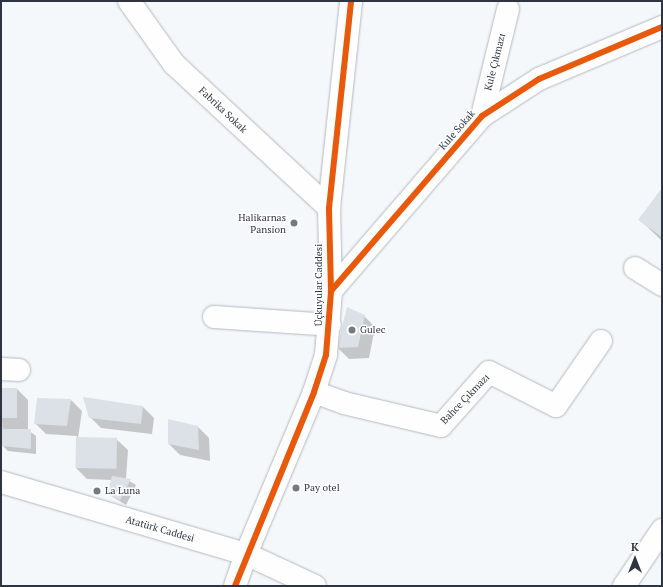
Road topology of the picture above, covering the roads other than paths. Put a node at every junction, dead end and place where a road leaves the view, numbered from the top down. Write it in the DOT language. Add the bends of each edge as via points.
graph roads {
  1 [pos="129,1"];
  2 [pos="351,1"];
  3 [pos="508,9"];
  4 [pos="662,27"];
  5 [pos="482,116"];
  6 [pos="329,208"];
  7 [pos="635,268"];
  8 [pos="662,285"];
  9 [pos="330,291"];
  10 [pos="214,317"];
  11 [pos="330,325"];
  12 [pos="601,341"];
  13 [pos="314,392"];
  14 [pos="1,482"];
  15 [pos="662,530"];
  16 [pos="246,554"];
  17 [pos="235,586"];
  18 [pos="315,586"];
  19 [pos="624,586"];
  1 -- 6 [label="street, Fabrika Sokak" via="174,64"];
  2 -- 6 [label="street, Üçkuyular Caddesi"];
  3 -- 5 [label="street, Kule Çıkmazı"];
  4 -- 5 [label="street, Kule Sokak" via="539,79"];
  5 -- 9 [label="street, Kule Sokak"];
  6 -- 9 [label="street, Üçkuyular Caddesi"];
  7 -- 8 [label="street"];
  9 -- 11 [label="street, Üçkuyular Caddesi"];
  10 -- 11 [label="street"];
  11 -- 13 [label="street, Üçkuyular Caddesi" via="326,356"];
  12 -- 13 [label="street, Bahce Çıkmazı" via="556,406 489,372 441,426 344,403"];
  13 -- 16 [label="street, Üçkuyular Caddesi"];
  14 -- 16 [label="street, Atatürk Caddesi"];
  15 -- 19 [label="street"];
  16 -- 17 [label="street, Üçkuyular Caddesi"];
  16 -- 18 [label="street, Atatürk Caddesi"];
}
